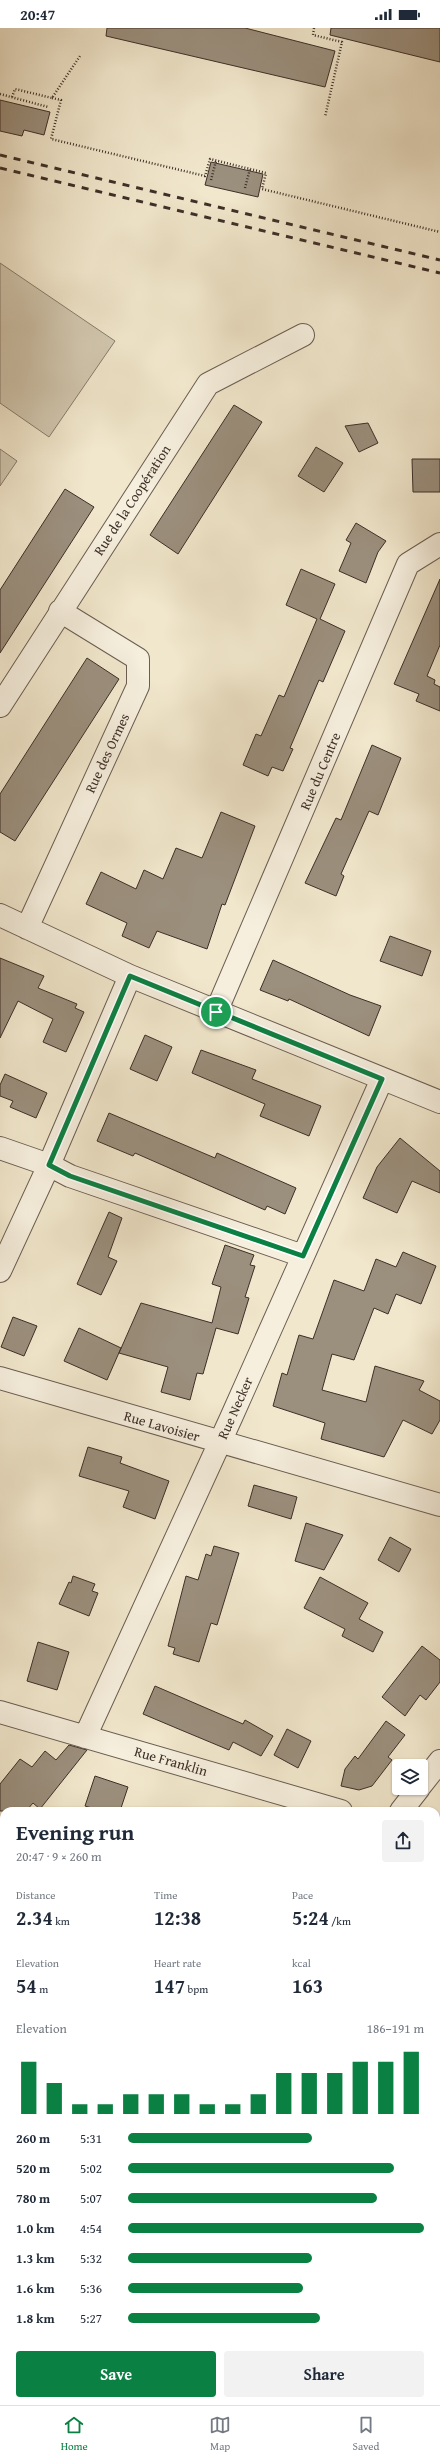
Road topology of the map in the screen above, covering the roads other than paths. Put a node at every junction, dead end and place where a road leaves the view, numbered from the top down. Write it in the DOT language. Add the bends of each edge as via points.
graph roads {
  1 [pos="303,335"];
  2 [pos="440,544"];
  3 [pos="60,611"];
  4 [pos="0,706"];
  5 [pos="0,915"];
  6 [pos="27,928"];
  7 [pos="130,976"];
  8 [pos="216,1012"];
  9 [pos="382,1079"];
  10 [pos="440,1102"];
  11 [pos="0,1148"];
  12 [pos="49,1165"];
  13 [pos="303,1256"];
  14 [pos="0,1271"];
  15 [pos="0,1378"];
  16 [pos="220,1443"];
  17 [pos="440,1505"];
  18 [pos="0,1712"];
  19 [pos="86,1736"];
  20 [pos="440,1761"];
  21 [pos="428,1776"];
  22 [pos="414,1795"];
  23 [pos="327,1807"];
  24 [pos="404,1807"];
  1 -- 3 [label="street, Rue de la Coopération" via="208,384"];
  2 -- 8 [label="street, Rue du Centre" via="408,564"];
  3 -- 4 [label="street, Rue de la Coopération"];
  3 -- 6 [label="street, Rue des Ormes" via="138,659 138,686"];
  5 -- 6 [label="street"];
  6 -- 7 [label="street"];
  7 -- 8 [label="street"];
  7 -- 12 [label="street"];
  8 -- 9 [label="street"];
  9 -- 10 [label="street"];
  9 -- 13 [label="street, Rue Necker"];
  11 -- 12 [label="street"];
  12 -- 13 [label="street" via="70,1176"];
  12 -- 14 [label="street"];
  13 -- 16 [label="street, Rue Necker"];
  15 -- 16 [label="street, Rue Lavoisier"];
  16 -- 17 [label="street, Rue Lavoisier"];
  16 -- 19 [label="street, Rue Necker"];
  18 -- 19 [label="street, Rue Franklin"];
  19 -- 23 [label="street, Rue Franklin"];
  20 -- 21 [label="street"];
  22 -- 24 [label="street"];
}
